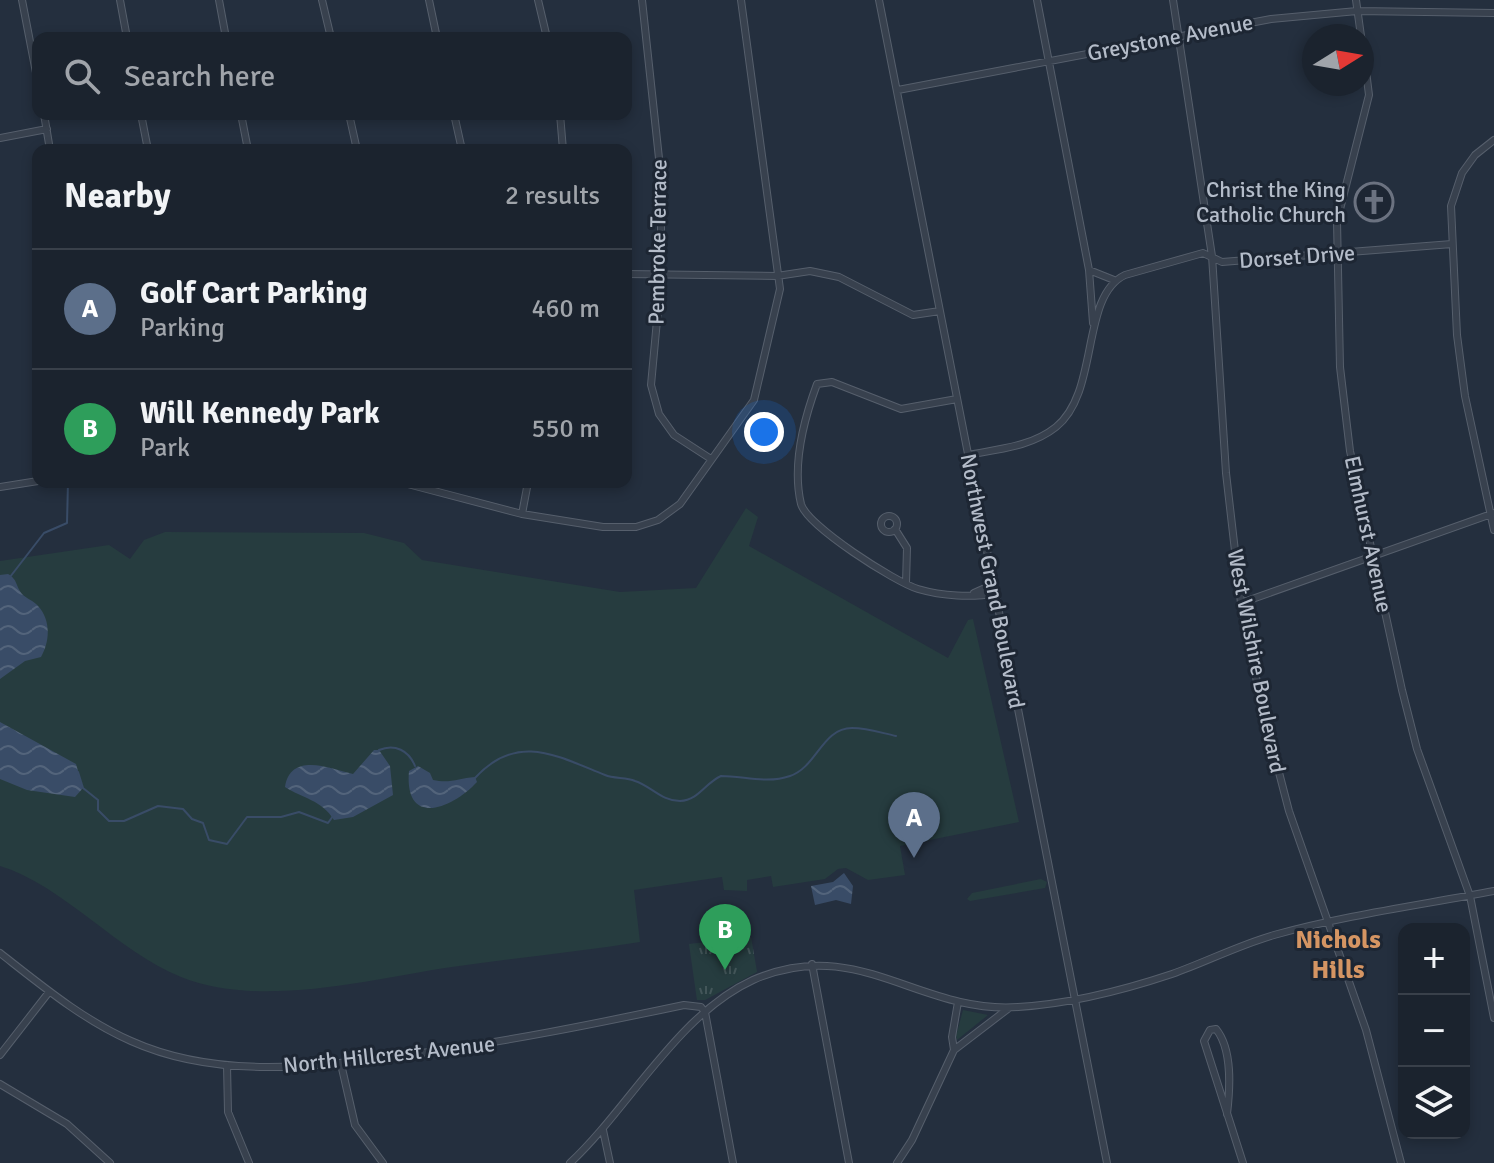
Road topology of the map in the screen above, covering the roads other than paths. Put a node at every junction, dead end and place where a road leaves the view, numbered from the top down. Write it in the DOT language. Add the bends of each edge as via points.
graph roads {
  1 [pos="22,0"];
  2 [pos="120,0"];
  3 [pos="219,0"];
  4 [pos="322,0"];
  5 [pos="429,0"];
  6 [pos="538,0"];
  7 [pos="642,0"];
  8 [pos="741,0"];
  9 [pos="879,0"];
  10 [pos="1037,0"];
  11 [pos="1173,0"];
  12 [pos="1356,0"];
  13 [pos="1357,11"];
  14 [pos="1494,13"];
  15 [pos="1359,24"];
  16 [pos="126,32"];
  17 [pos="225,32"];
  18 [pos="330,32"];
  19 [pos="436,32"];
  20 [pos="546,32"];
  21 [pos="1179,34"];
  22 [pos="32,52"];
  23 [pos="1049,60"];
  24 [pos="898,90"];
  25 [pos="1369,96"];
  26 [pos="45,120"];
  27 [pos="142,120"];
  28 [pos="242,120"];
  29 [pos="350,120"];
  30 [pos="455,120"];
  31 [pos="560,120"];
  32 [pos="47,129"];
  33 [pos="0,138"];
  34 [pos="1494,140"];
  35 [pos="49,144"];
  36 [pos="147,144"];
  37 [pos="247,144"];
  38 [pos="356,144"];
  39 [pos="461,144"];
  40 [pos="562,144"];
  41 [pos="1452,244"];
  42 [pos="1340,253"];
  43 [pos="1212,256"];
  44 [pos="1089,270"];
  45 [pos="632,275"];
  46 [pos="777,276"];
  47 [pos="661,277"];
  48 [pos="1114,280"];
  49 [pos="940,311"];
  50 [pos="1093,329"];
  51 [pos="957,399"];
  52 [pos="968,455"];
  53 [pos="711,459"];
  54 [pos="32,482"];
  55 [pos="0,487"];
  56 [pos="433,488"];
  57 [pos="527,488"];
  58 [pos="1492,513"];
  59 [pos="522,514"];
  60 [pos="895,529"];
  61 [pos="1494,530"];
  62 [pos="1373,556"];
  63 [pos="906,583"];
  64 [pos="994,584"];
  65 [pos="974,593"];
  66 [pos="996,593"];
  67 [pos="1241,603"];
  68 [pos="1494,891"];
  69 [pos="1470,896"];
  70 [pos="1328,923"];
  71 [pos="0,953"];
  72 [pos="812,964"];
  73 [pos="49,992"];
  74 [pos="1075,997"];
  75 [pos="958,1002"];
  76 [pos="1009,1008"];
  77 [pos="705,1012"];
  78 [pos="1494,1018"];
  79 [pos="954,1050"];
  80 [pos="0,1055"];
  81 [pos="341,1064"];
  82 [pos="227,1065"];
  83 [pos="0,1084"];
  84 [pos="1227,1114"];
  85 [pos="603,1130"];
  86 [pos="110,1163"];
  87 [pos="249,1163"];
  88 [pos="383,1163"];
  89 [pos="570,1163"];
  90 [pos="610,1163"];
  91 [pos="733,1163"];
  92 [pos="849,1163"];
  93 [pos="897,1163"];
  94 [pos="1107,1163"];
  95 [pos="1243,1163"];
  96 [pos="1401,1163"];
  1 -- 22 [label="street"];
  2 -- 16 [label="street"];
  3 -- 17 [label="street"];
  4 -- 18 [label="street"];
  5 -- 19 [label="street"];
  6 -- 20 [label="street"];
  7 -- 47 [label="street, Pembroke Terrace" via="661,177"];
  8 -- 46 [label="street"];
  9 -- 24 [label="street, Northwest Grand Boulevard"];
  10 -- 23 [label="street"];
  11 -- 21 [label="street, West Wilshire Boulevard"];
  12 -- 13 [label="street, Elmhurst Avenue"];
  13 -- 14 [label="street, Greystone Avenue"];
  13 -- 15 [label="street, Elmhurst Avenue"];
  13 -- 21 [label="street, Greystone Avenue"];
  21 -- 23 [label="street, Greystone Avenue"];
  21 -- 43 [label="street, West Wilshire Boulevard"];
  23 -- 24 [label="street, Greystone Avenue"];
  23 -- 44 [label="street"];
  24 -- 49 [label="street, Northwest Grand Boulevard"];
  25 -- 42 [label="street, Elmhurst Avenue" via="1337,221"];
  26 -- 32 [label="street"];
  27 -- 36 [label="street"];
  28 -- 37 [label="street"];
  29 -- 38 [label="street"];
  30 -- 39 [label="street"];
  31 -- 40 [label="street"];
  32 -- 33 [label="street"];
  32 -- 35 [label="street"];
  34 -- 41 [label="street" via="1475,155 1458,182 1451,206"];
  41 -- 42 [label="street, Dorset Drive"];
  41 -- 58 [label="street" via="1465,396"];
  42 -- 43 [label="street, Dorset Drive" via="1222,262"];
  42 -- 62 [label="street, Elmhurst Avenue" via="1340,367 1350,451"];
  43 -- 48 [label="street, Dorset Drive" via="1203,253"];
  43 -- 67 [label="street, West Wilshire Boulevard" via="1226,473"];
  44 -- 48 [label="street"];
  44 -- 50 [label="street"];
  45 -- 47 [label="street"];
  46 -- 47 [label="street"];
  46 -- 49 [label="street" via="810,271 839,277 913,315"];
  46 -- 53 [label="street" via="780,289 754,400"];
  47 -- 53 [label="street, Pembroke Terrace" via="651,385 659,414 674,435"];
  48 -- 50 [label="street"];
  49 -- 51 [label="street, Northwest Grand Boulevard"];
  50 -- 52 [label="street" via="1081,394 1057,427 1022,445"];
  51 -- 52 [label="street, Northwest Grand Boulevard"];
  51 -- 63 [label="street" via="901,409 823,382 817,384 804,417 799,476 807,516"];
  52 -- 64 [label="street, Northwest Grand Boulevard"];
  53 -- 59 [label="street" via="680,504 636,527"];
  54 -- 55 [label="street"];
  56 -- 59 [label="street"];
  57 -- 59 [label="street"];
  58 -- 61 [label="street"];
  58 -- 62 [label="street"];
  60 -- 63 [label="street" via="907,548"];
  62 -- 67 [label="street"];
  62 -- 69 [label="street, Elmhurst Avenue" via="1417,749"];
  63 -- 65 [label="street" via="933,592"];
  64 -- 65 [label="street"];
  64 -- 66 [label="street, Northwest Grand Boulevard"];
  65 -- 66 [label="street"];
  66 -- 74 [label="street, Northwest Grand Boulevard"];
  67 -- 70 [label="street, West Wilshire Boulevard" via="1289,811"];
  68 -- 69 [label="street"];
  69 -- 70 [label="street"];
  69 -- 78 [label="street, Elmhurst Avenue"];
  70 -- 74 [label="street" via="1272,935 1142,983"];
  70 -- 96 [label="street, West Wilshire Boulevard" via="1366,1030"];
  71 -- 73 [label="street, North Hillcrest Avenue"];
  72 -- 75 [label="street" via="859,969"];
  72 -- 77 [label="street" via="753,981"];
  72 -- 92 [label="street"];
  73 -- 80 [label="street"];
  73 -- 82 [label="street, North Hillcrest Avenue" via="132,1042"];
  74 -- 76 [label="street"];
  74 -- 94 [label="street, Northwest Grand Boulevard"];
  75 -- 76 [label="street"];
  75 -- 79 [label="street"];
  76 -- 79 [label="street"];
  77 -- 81 [label="street, North Hillcrest Avenue" via="690,1004 522,1039"];
  77 -- 85 [label="street"];
  77 -- 91 [label="street"];
  79 -- 93 [label="street"];
  81 -- 82 [label="street, North Hillcrest Avenue"];
  81 -- 88 [label="street" via="355,1125"];
  82 -- 87 [label="street" via="228,1112"];
  83 -- 86 [label="street" via="67,1124"];
  84 -- 84 [label="street" via="1228,1066 1216,1029 1204,1041"];
  84 -- 95 [label="street"];
  85 -- 89 [label="street"];
  85 -- 90 [label="street"];
}
